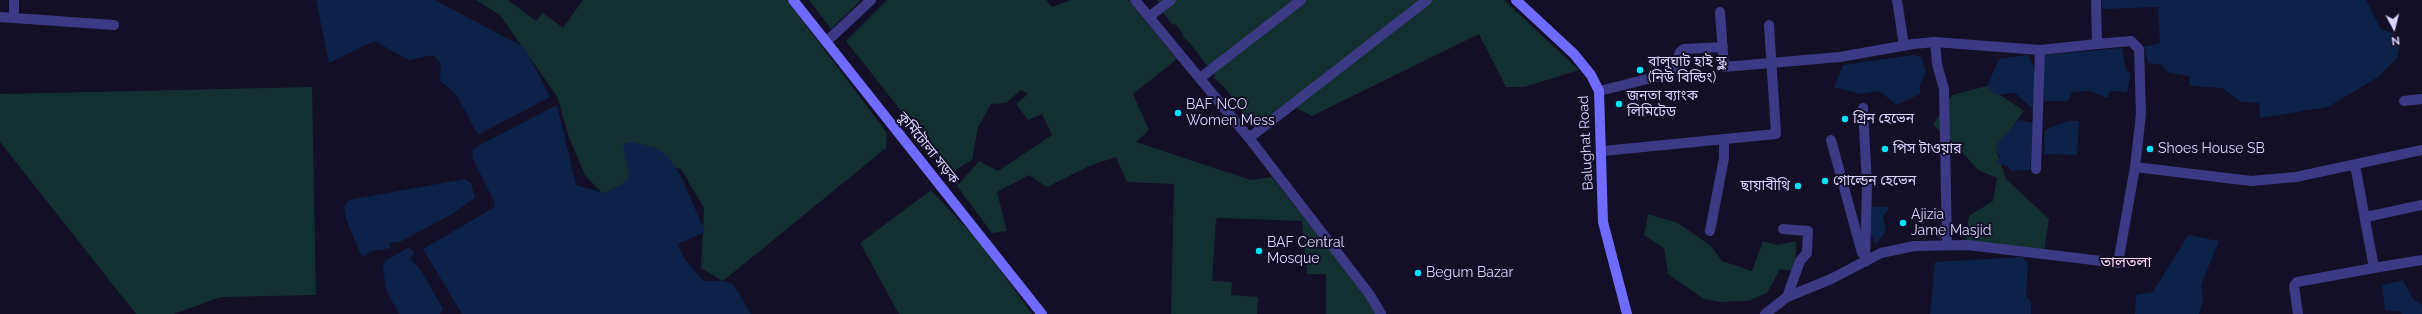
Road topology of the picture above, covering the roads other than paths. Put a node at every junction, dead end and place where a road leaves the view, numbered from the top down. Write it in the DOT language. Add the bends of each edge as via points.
graph roads {
  1 [pos="14,0"];
  2 [pos="793,0"];
  3 [pos="872,0"];
  4 [pos="1135,0"];
  5 [pos="1172,0"];
  6 [pos="1301,0"];
  7 [pos="1427,0"];
  8 [pos="1516,0"];
  9 [pos="1897,0"];
  10 [pos="2096,0"];
  11 [pos="1720,12"];
  12 [pos="1150,16"];
  13 [pos="0,17"];
  14 [pos="14,18"];
  15 [pos="114,24"];
  16 [pos="1769,25"];
  17 [pos="826,42"];
  18 [pos="1935,42"];
  19 [pos="2097,44"];
  20 [pos="1904,46"];
  21 [pos="1723,47"];
  22 [pos="2040,50"];
  23 [pos="1772,63"];
  24 [pos="1200,78"];
  25 [pos="1599,91"];
  26 [pos="2422,99"];
  27 [pos="2404,101"];
  28 [pos="1863,108"];
  29 [pos="1249,138"];
  30 [pos="1724,139"];
  31 [pos="1831,140"];
  32 [pos="2422,150"];
  33 [pos="1603,151"];
  34 [pos="2355,165"];
  35 [pos="2135,167"];
  36 [pos="2036,169"];
  37 [pos="2422,205"];
  38 [pos="2366,217"];
  39 [pos="1783,229"];
  40 [pos="1710,231"];
  41 [pos="1947,245"];
  42 [pos="2422,260"];
  43 [pos="1865,262"];
  44 [pos="2374,268"];
  45 [pos="1787,297"];
  46 [pos="1042,314"];
  47 [pos="1381,314"];
  48 [pos="1627,314"];
  49 [pos="1766,314"];
  50 [pos="2298,314"];
  1 -- 14 [label="street"];
  2 -- 17 [label="street, কুর্মিটোলা সড়ক"];
  3 -- 17 [label="street"];
  4 -- 12 [label="street"];
  5 -- 12 [label="street"];
  6 -- 24 [label="street"];
  7 -- 29 [label="street"];
  8 -- 25 [label="street, Balughat Road" via="1574,54 1591,75"];
  9 -- 20 [label="street"];
  10 -- 19 [label="street"];
  11 -- 21 [label="street"];
  12 -- 24 [label="street"];
  13 -- 14 [label="street"];
  14 -- 15 [label="street"];
  16 -- 23 [label="street"];
  17 -- 46 [label="street, কুর্মিটোলা সড়ক"];
  18 -- 20 [label="street"];
  18 -- 22 [label="street"];
  18 -- 41 [label="street" via="1937,64 1944,89"];
  19 -- 22 [label="street"];
  19 -- 35 [label="street" via="2131,41 2139,49 2141,114"];
  20 -- 23 [label="street" via="1840,57"];
  21 -- 23 [label="street" via="1724,67"];
  21 -- 25 [label="street" via="1684,49 1680,52 1674,68 1664,75"];
  22 -- 36 [label="street"];
  23 -- 30 [label="street" via="1776,134"];
  24 -- 29 [label="street"];
  25 -- 33 [label="street, Balughat Road"];
  26 -- 27 [label="street"];
  28 -- 43 [label="street" via="1867,185"];
  29 -- 47 [label="street" via="1370,295"];
  30 -- 33 [label="street"];
  30 -- 40 [label="street" via="1724,158"];
  31 -- 43 [label="street"];
  32 -- 34 [label="street"];
  33 -- 48 [label="street, Balughat Road" via="1603,222"];
  34 -- 35 [label="street" via="2296,177 2251,181"];
  34 -- 38 [label="street"];
  35 -- 41 [label="street" via="2118,263 2016,250"];
  37 -- 38 [label="street"];
  38 -- 44 [label="street"];
  39 -- 45 [label="street" via="1808,231 1807,252 1800,261"];
  41 -- 43 [label="street" via="1897,249"];
  42 -- 44 [label="street"];
  43 -- 45 [label="street"];
  44 -- 50 [label="street" via="2297,282 2294,286"];
  45 -- 49 [label="street"];
}
